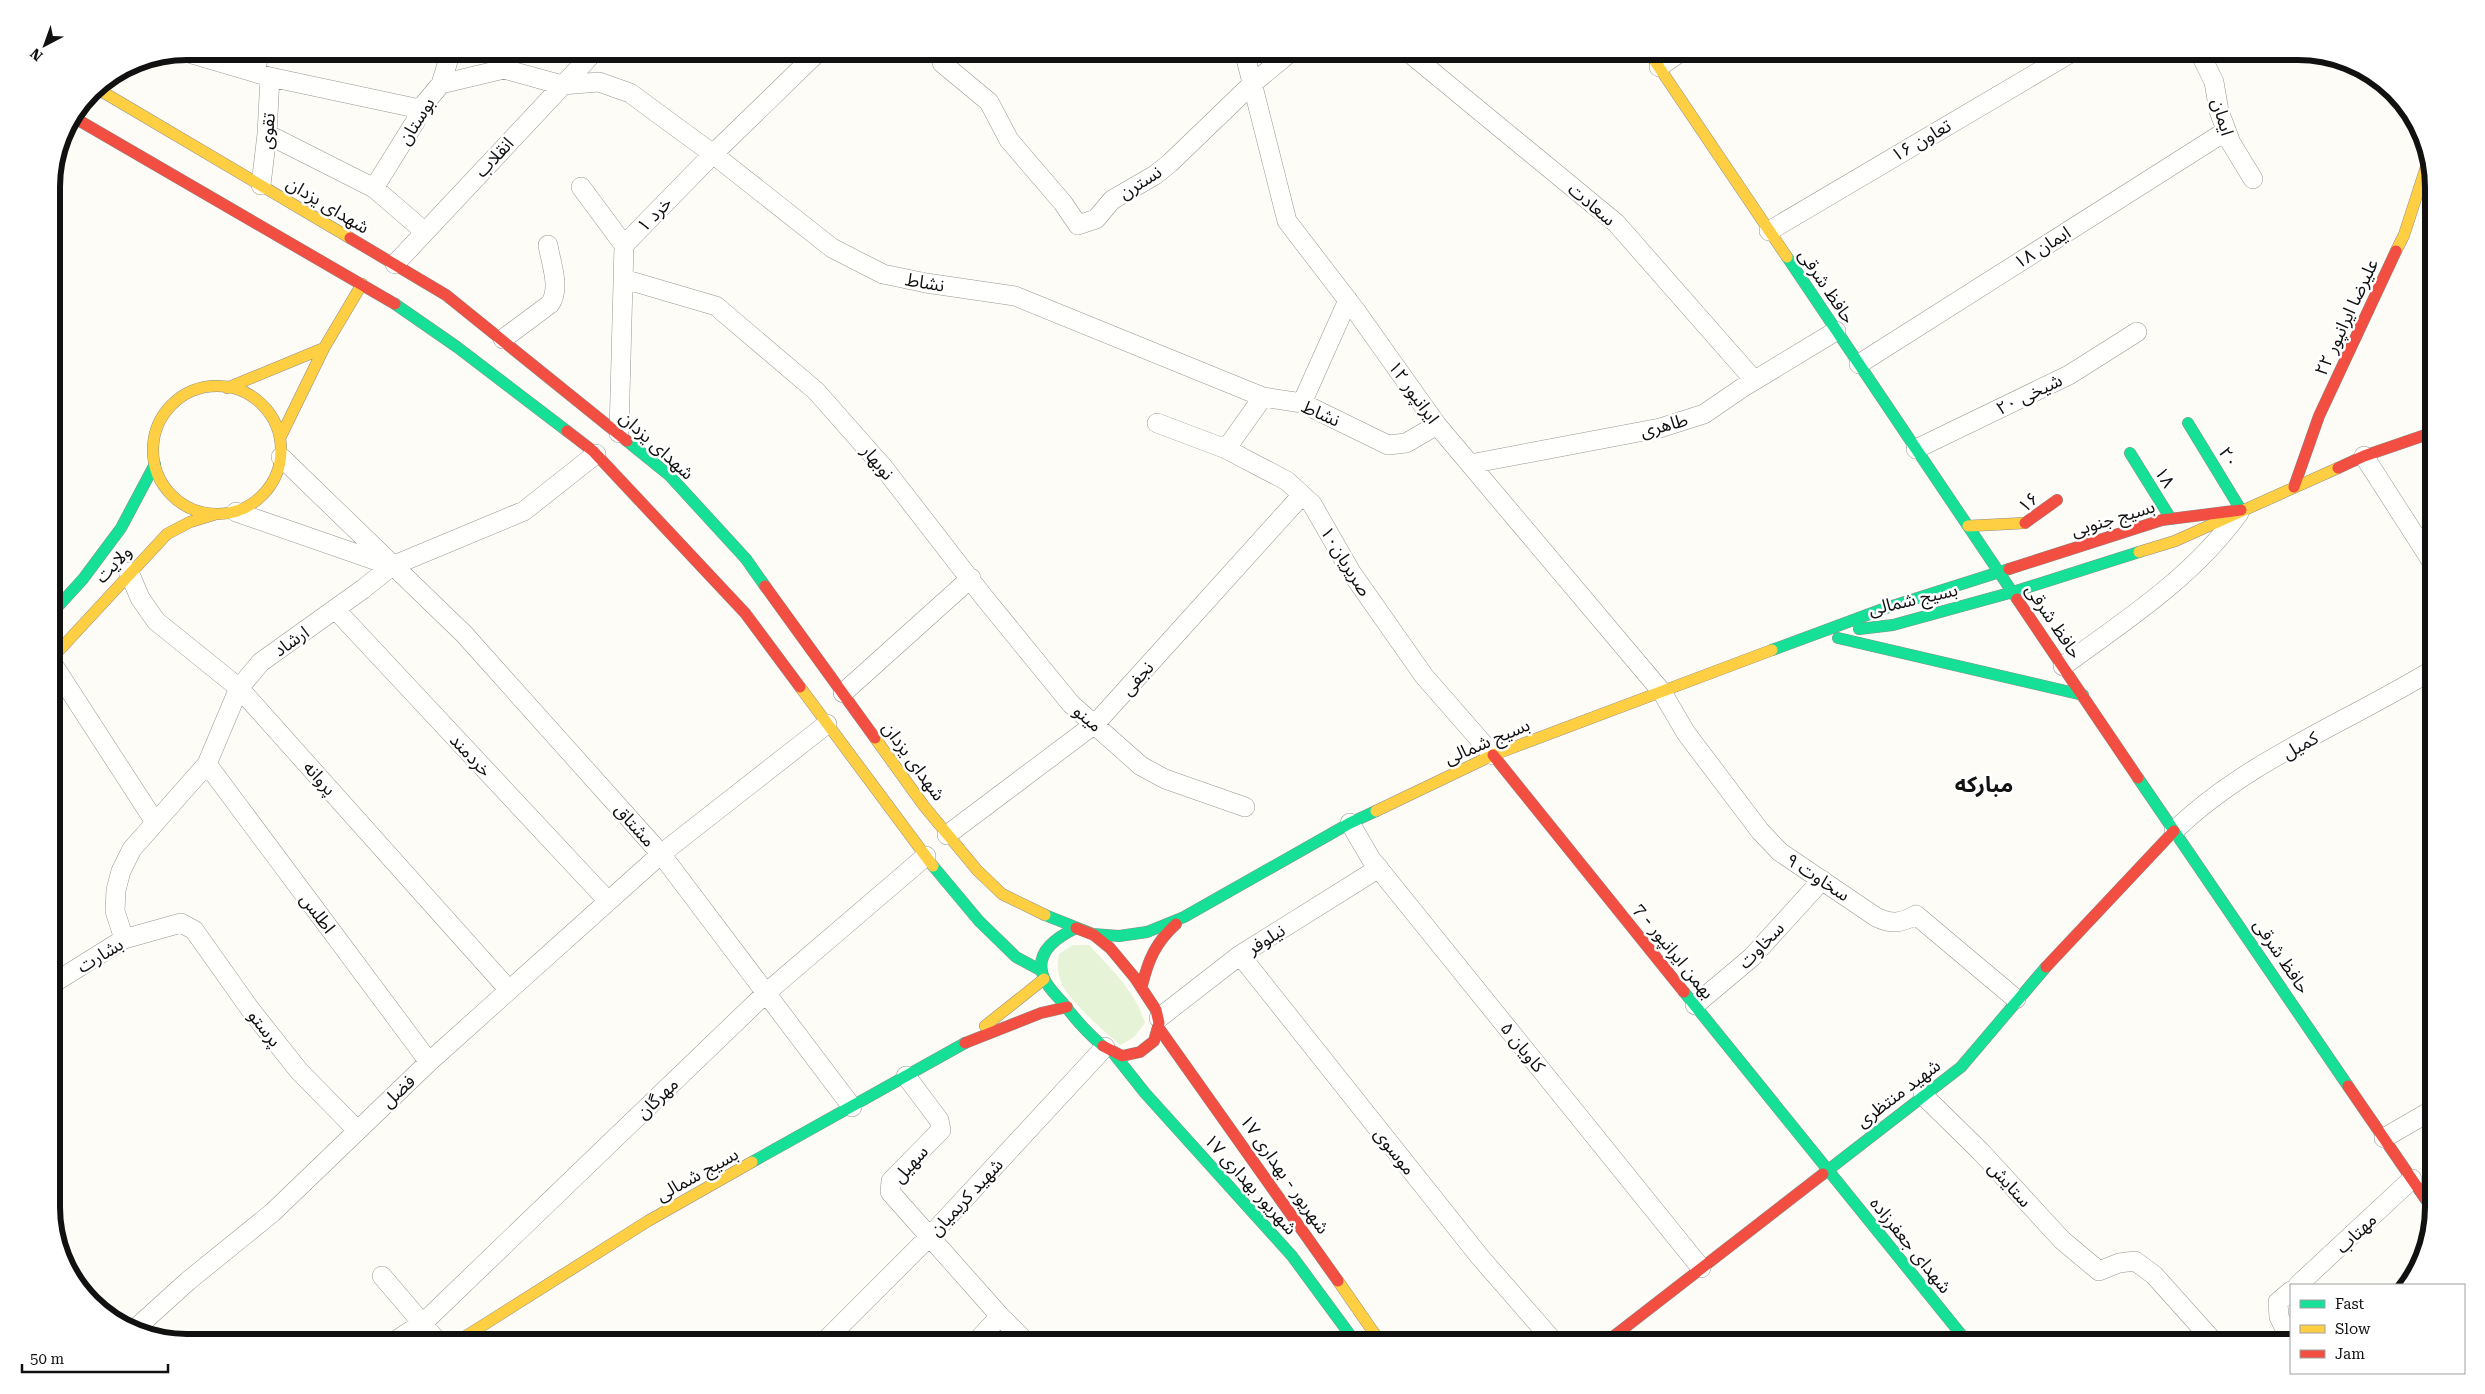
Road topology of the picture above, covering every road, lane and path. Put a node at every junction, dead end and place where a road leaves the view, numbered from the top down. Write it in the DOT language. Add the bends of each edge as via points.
graph roads {
  1 [pos="212,60"];
  2 [pos="261,60"];
  3 [pos="448,60"];
  4 [pos="586,60"];
  5 [pos="810,60"];
  6 [pos="1246,60"];
  7 [pos="1281,60"];
  8 [pos="1418,60"];
  9 [pos="1654,60"];
  10 [pos="1669,60"];
  11 [pos="2059,60"];
  12 [pos="2204,60"];
  13 [pos="942,63"];
  14 [pos="1659,67"];
  15 [pos="262,75"];
  16 [pos="441,84"];
  17 [pos="1252,84"];
  18 [pos="562,85"];
  19 [pos="103,92"];
  20 [pos="420,109"];
  21 [pos="79,121"];
  22 [pos="2226,131"];
  23 [pos="267,134"];
  24 [pos="713,154"];
  25 [pos="2424,173"];
  26 [pos="2253,179"];
  27 [pos="261,185"];
  28 [pos="581,187"];
  29 [pos="374,188"];
  30 [pos="1769,231"];
  31 [pos="425,232"];
  32 [pos="548,245"];
  33 [pos="624,246"];
  34 [pos="395,264"];
  35 [pos="624,279"];
  36 [pos="362,284"];
  37 [pos="1348,300"];
  38 [pos="1836,331"];
  39 [pos="2137,332"];
  40 [pos="503,339"];
  41 [pos="324,348"];
  42 [pos="1858,364"];
  43 [pos="1754,380"];
  44 [pos="227,388"];
  45 [pos="1263,397"];
  46 [pos="1302,403"];
  47 [pos="1157,423"];
  48 [pos="2188,423"];
  49 [pos="1437,425"];
  50 [pos="619,433"];
  51 [pos="2425,435"];
  52 [pos="280,448"];
  53 [pos="1226,449"];
  54 [pos="1916,449"];
  55 [pos="2130,453"];
  56 [pos="596,454"];
  57 [pos="2364,456"];
  58 [pos="155,464"];
  59 [pos="1470,464"];
  60 [pos="2294,487"];
  61 [pos="1302,495"];
  62 [pos="2057,500"];
  63 [pos="2241,510"];
  64 [pos="236,512"];
  65 [pos="216,514"];
  66 [pos="2171,519"];
  67 [pos="1968,526"];
  68 [pos="2425,551"];
  69 [pos="746,560"];
  70 [pos="392,566"];
  71 [pos="1998,571"];
  72 [pos="129,572"];
  73 [pos="743,574"];
  74 [pos="971,578"];
  75 [pos="734,583"];
  76 [pos="719,584"];
  77 [pos="2013,592"];
  78 [pos="60,605"];
  79 [pos="335,609"];
  80 [pos="788,617"];
  81 [pos="760,631"];
  82 [pos="1821,634"];
  83 [pos="60,649"];
  84 [pos="2063,666"];
  85 [pos="2425,674"];
  86 [pos="60,675"];
  87 [pos="239,688"];
  88 [pos="1662,692"];
  89 [pos="843,693"];
  90 [pos="2083,695"];
  91 [pos="827,724"];
  92 [pos="1096,724"];
  93 [pos="1493,755"];
  94 [pos="207,764"];
  95 [pos="1245,807"];
  96 [pos="155,822"];
  97 [pos="1350,822"];
  98 [pos="2174,831"];
  99 [pos="947,835"];
  100 [pos="661,854"];
  101 [pos="926,856"];
  102 [pos="1379,868"];
  103 [pos="1822,880"];
  104 [pos="608,901"];
  105 [pos="1184,917"];
  106 [pos="181,923"];
  107 [pos="1093,934"];
  108 [pos="124,939"];
  109 [pos="1240,956"];
  110 [pos="1043,975"];
  111 [pos="60,979"];
  112 [pos="1142,986"];
  113 [pos="509,990"];
  114 [pos="766,993"];
  115 [pos="2016,999"];
  116 [pos="1695,1005"];
  117 [pos="1067,1007"];
  118 [pos="1158,1022"];
  119 [pos="962,1044"];
  120 [pos="1110,1051"];
  121 [pos="1165,1060"];
  122 [pos="428,1062"];
  123 [pos="1188,1066"];
  124 [pos="906,1076"];
  125 [pos="1147,1076"];
  126 [pos="1145,1093"];
  127 [pos="1923,1095"];
  128 [pos="852,1107"];
  129 [pos="2425,1114"];
  130 [pos="356,1130"];
  131 [pos="2384,1138"];
  132 [pos="1827,1169"];
  133 [pos="2412,1179"];
  134 [pos="2425,1194"];
  135 [pos="930,1236"];
  136 [pos="1701,1268"];
  137 [pos="382,1276"];
  138 [pos="2299,1284"];
  139 [pos="2290,1292"];
  140 [pos="1000,1316"];
  141 [pos="423,1323"];
  142 [pos="140,1324"];
  143 [pos="406,1334"];
  144 [pos="432,1334"];
  145 [pos="468,1334"];
  146 [pos="832,1334"];
  147 [pos="983,1334"];
  148 [pos="1018,1334"];
  149 [pos="1349,1334"];
  150 [pos="1375,1334"];
  151 [pos="1547,1334"];
  152 [pos="1617,1334"];
  153 [pos="1961,1334"];
  154 [pos="2207,1334"];
  155 [pos="2288,1334"];
  1 -- 15 [label="street"];
  2 -- 15 [label="street, تقوی"];
  3 -- 16 [label="street, بوستان"];
  4 -- 18 [label="street, انقلاب"];
  5 -- 24 [label="street, خرد ۱"];
  6 -- 17 [label="street, ایرانپور ۱۲"];
  7 -- 17 [label="street, نسترن"];
  8 -- 43 [label="street, سعادت" via="1616,224"];
  9 -- 14 [label="main road, حافظ شرقی"];
  10 -- 14 [label="street"];
  11 -- 30 [label="street, تعاون ۱۶"];
  12 -- 22 [label="street, ایمان" via="2214,82"];
  13 -- 17 [label="street, نسترن" via="990,102 1009,140 1063,203 1078,226 1096,219 1112,200 1170,163"];
  14 -- 30 [label="main road, حافظ شرقی"];
  15 -- 20 [label="street"];
  15 -- 23 [label="street, تقوی"];
  16 -- 18 [label="street, نشاط" via="504,69"];
  16 -- 20 [label="street, بوستان"];
  17 -- 37 [label="street, ایرانپور ۱۲" via="1287,221"];
  18 -- 24 [label="street, نشاط" via="599,82 630,93"];
  18 -- 31 [label="street, انقلاب"];
  19 -- 27 [label="main road, شهدای یزدان"];
  20 -- 29 [label="street, بوستان"];
  21 -- 36 [label="main road"];
  22 -- 26 [label="street, ایمان"];
  22 -- 42 [label="street, ایمان ۱۸"];
  23 -- 27 [label="street, تقوی"];
  23 -- 29 [label="street"];
  24 -- 33 [label="street, خرد ۱"];
  24 -- 45 [label="street, نشاط" via="832,248 883,274 1015,296"];
  25 -- 60 [label="main road, علیرضا ایرانپور ۲۲" via="2404,235 2319,416"];
  27 -- 34 [label="main road, شهدای یزدان"];
  28 -- 33 [label="street"];
  29 -- 31 [label="street"];
  30 -- 38 [label="main road, حافظ شرقی"];
  31 -- 34 [label="street, انقلاب"];
  32 -- 40 [label="street" via="556,288 554,298"];
  33 -- 35 [label="street, خرد ۱"];
  34 -- 40 [label="main road, شهدای یزدان" via="446,295"];
  35 -- 50 [label="street, خرد ۱"];
  35 -- 74 [label="street, نوبهار" via="716,306 816,390 884,468"];
  36 -- 41 [label="main road"];
  36 -- 56 [label="main road" via="457,347"];
  37 -- 46 [label="street"];
  37 -- 49 [label="street, ایرانپور ۱۲"];
  38 -- 42 [label="main road, حافظ شرقی"];
  38 -- 43 [label="street, طاهری"];
  39 -- 54 [label="street, شیخی ۲۰" via="2069,375"];
  40 -- 50 [label="main road, شهدای یزدان"];
  41 -- 44 [label="main road"];
  41 -- 52 [label="main road"];
  42 -- 54 [label="main road, حافظ شرقی"];
  43 -- 59 [label="street, طاهری" via="1704,414 1660,428"];
  44 -- 52 [label="main road" via="252,396 268,411 278,430"];
  44 -- 58 [label="main road" via="211,386 190,392 172,404 160,422 154,443"];
  45 -- 46 [label="street, نشاط"];
  45 -- 53 [label="street"];
  46 -- 49 [label="street, نشاط" via="1388,446 1406,443"];
  47 -- 53 [label="street, صریریان۱۰"];
  48 -- 63 [label="main road, ۲۰"];
  49 -- 59 [label="street, ایرانپور ۱۲"];
  50 -- 69 [label="main road, شهدای یزدان" via="669,475"];
  51 -- 57 [label="main road, بسیج جنوبی"];
  52 -- 64 [label="main road" via="278,470 269,488 254,503"];
  52 -- 70 [label="street, مشتاق"];
  53 -- 61 [label="street, صریریان۱۰" via="1287,481"];
  54 -- 67 [label="main road, حافظ شرقی"];
  55 -- 66 [label="main road, ۱۸"];
  56 -- 70 [label="street, ارشاد" via="524,511"];
  56 -- 76 [label="main road"];
  57 -- 60 [label="main road, بسیج جنوبی"];
  57 -- 68 [label="street"];
  58 -- 65 [label="main road" via="163,484 178,500 195,511"];
  58 -- 78 [label="main road, ولایت" via="121,528"];
  59 -- 88 [label="street, ایرانپور ۱۲"];
  60 -- 63 [label="main road, بسیج جنوبی"];
  61 -- 92 [label="street, نجفی"];
  61 -- 93 [label="street, صریریان۱۰" via="1312,504 1351,572 1424,676"];
  62 -- 67 [label="main road, ۱۶" via="2028,528"];
  63 -- 66 [label="main road, بسیج جنوبی"];
  63 -- 77 [label="main road, بسیج جنوبی" via="2175,541"];
  63 -- 84 [label="street" via="2225,532 2163,593"];
  64 -- 65 [label="main road"];
  64 -- 70 [label="street"];
  65 -- 72 [label="main road, ولایت" via="166,534"];
  66 -- 71 [label="main road, بسیج جنوبی" via="2044,552"];
  67 -- 71 [label="main road, حافظ شرقی"];
  69 -- 73 [label="main road"];
  69 -- 80 [label="main road, شهدای یزدان"];
  70 -- 79 [label="street, ارشاد"];
  70 -- 100 [label="street, مشتاق" via="464,634"];
  71 -- 77 [label="main road, حافظ شرقی"];
  71 -- 82 [label="main road, بسیج شمالی" via="1883,609"];
  72 -- 83 [label="main road, ولایت"];
  72 -- 87 [label="street, پروانه" via="140,598 156,621"];
  74 -- 89 [label="street"];
  74 -- 92 [label="street, مینو" via="1071,704"];
  75 -- 76 [label="main road"];
  76 -- 81 [label="main road"];
  77 -- 82 [label="main road, بسیج شمالی" via="1893,625"];
  77 -- 84 [label="main road, حافظ شرقی"];
  79 -- 87 [label="street, ارشاد" via="261,662"];
  79 -- 104 [label="street, خردمند"];
  80 -- 81 [label="main road" via="781,613 766,617"];
  80 -- 89 [label="main road, شهدای یزدان"];
  81 -- 91 [label="main road"];
  82 -- 88 [label="main road, بسیج شمالی"];
  82 -- 90 [label="main road"];
  84 -- 90 [label="main road, حافظ شرقی"];
  85 -- 98 [label="street, کمیل" via="2258,767 2198,808"];
  86 -- 96 [label="street"];
  87 -- 94 [label="street, ارشاد"];
  87 -- 113 [label="street, پروانه"];
  88 -- 93 [label="main road, بسیج شمالی"];
  88 -- 103 [label="street, سخاوت ۹" via="1686,733 1760,831 1780,852"];
  89 -- 99 [label="main road, شهدای یزدان"];
  90 -- 98 [label="main road, حافظ شرقی"];
  91 -- 100 [label="street, فضل"];
  91 -- 101 [label="main road"];
  92 -- 95 [label="street, مینو" via="1141,766 1165,779"];
  92 -- 99 [label="street, نجفی"];
  93 -- 97 [label="main road, بسیج شمالی"];
  93 -- 116 [label="main road, بهمن ایرانپور - 7"];
  94 -- 96 [label="street, ارشاد"];
  94 -- 122 [label="street, اطلس"];
  96 -- 108 [label="street, ارشاد" via="132,848 121,871 115,911"];
  97 -- 102 [label="street, کاویان ۵"];
  97 -- 105 [label="main road, بسیج شمالی"];
  98 -- 115 [label="main road, شهید منتظری"];
  98 -- 131 [label="main road, حافظ شرقی"];
  99 -- 107 [label="main road, شهدای یزدان" via="1002,894 1039,913"];
  100 -- 104 [label="street, فضل"];
  100 -- 114 [label="street, مشتاق"];
  101 -- 110 [label="main road" via="995,938"];
  101 -- 114 [label="street, مهرگان"];
  102 -- 109 [label="street, نیلوفر"];
  102 -- 136 [label="street, کاویان ۵"];
  103 -- 115 [label="street, سخاوت ۹" via="1889,924 1916,915"];
  103 -- 116 [label="street, سخاوت" via="1752,957"];
  104 -- 113 [label="street, فضل"];
  105 -- 107 [label="main road, بسیج شمالی" via="1147,932 1118,936"];
  105 -- 112 [label="main road, بسیج شمالی" via="1159,939 1148,959"];
  106 -- 108 [label="street, بشارت"];
  106 -- 130 [label="street, پرستو" via="194,930 238,994 299,1072"];
  107 -- 110 [label="main road" via="1076,928 1058,936 1047,947"];
  107 -- 112 [label="main road, ۱۷ شهریور - بهداری"];
  108 -- 111 [label="street, بشارت"];
  109 -- 118 [label="street, نیلوفر"];
  109 -- 151 [label="street, موسوی" via="1480,1258"];
  110 -- 117 [label="main road, ۱۷ شهریور بهداری"];
  110 -- 119 [label="main road, بسیج شمالی"];
  112 -- 118 [label="main road, ۱۷ شهریور - بهداری"];
  113 -- 122 [label="street, فضل"];
  114 -- 128 [label="street, مشتاق"];
  114 -- 141 [label="street, مهرگان"];
  115 -- 127 [label="main road, شهید منتظری" via="1961,1068"];
  116 -- 132 [label="main road, بهمن ایرانپور - 7"];
  117 -- 119 [label="main road, بسیج شمالی" via="1041,1013"];
  117 -- 120 [label="main road, ۱۷ شهریور بهداری"];
  118 -- 120 [label="main road" via="1158,1033 1149,1048 1131,1056"];
  118 -- 123 [label="main road, ۱۷ شهریور - بهداری"];
  119 -- 124 [label="main road, بسیج شمالی"];
  120 -- 126 [label="main road, ۱۷ شهریور بهداری"];
  120 -- 135 [label="street, شهید کریمیان"];
  121 -- 123 [label="main road"];
  122 -- 130 [label="street, فضل"];
  123 -- 150 [label="main road, ۱۷ شهریور - بهداری"];
  124 -- 128 [label="main road, بسیج شمالی"];
  124 -- 135 [label="street, سهیل" via="939,1120 942,1130 891,1180 890,1192"];
  125 -- 126 [label="main road"];
  126 -- 149 [label="main road, ۱۷ شهریور بهداری" via="1292,1256"];
  127 -- 132 [label="main road, شهید منتظری"];
  127 -- 154 [label="street, ستایش" via="1981,1152 2057,1236 2099,1271 2134,1261 2154,1276"];
  128 -- 145 [label="main road, بسیج شمالی" via="648,1221"];
  129 -- 131 [label="street"];
  130 -- 142 [label="street, فضل" via="272,1213"];
  131 -- 133 [label="main road, حافظ شرقی"];
  132 -- 136 [label="main road, شهید منتظری"];
  132 -- 153 [label="main road, شهدای جعفرزاده"];
  133 -- 134 [label="main road, حافظ شرقی"];
  133 -- 138 [label="street, مهتاب"];
  135 -- 140 [label="street, سهیل"];
  135 -- 146 [label="street, شهید کریمیان"];
  136 -- 152 [label="main road, شهید منتظری"];
  137 -- 141 [label="street"];
  139 -- 155 [label="street" via="2278,1302 2279,1317"];
  140 -- 147 [label="street"];
  140 -- 148 [label="street, سهیل"];
  141 -- 143 [label="street, مهرگان"];
  141 -- 144 [label="street"];
}
